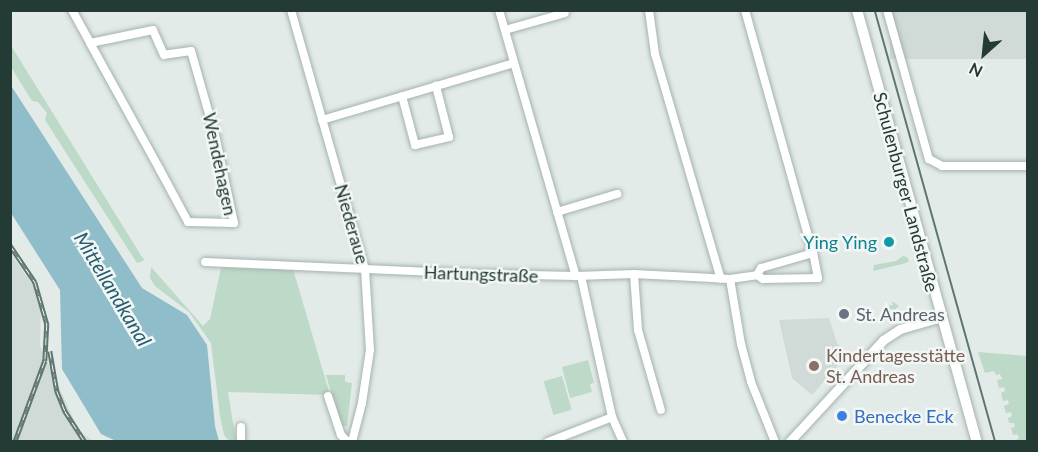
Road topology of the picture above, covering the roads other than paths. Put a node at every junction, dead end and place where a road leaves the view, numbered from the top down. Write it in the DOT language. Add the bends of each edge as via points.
graph roads {
  1 [pos="72,10"];
  2 [pos="291,10"];
  3 [pos="499,10"];
  4 [pos="649,10"];
  5 [pos="745,10"];
  6 [pos="857,10"];
  7 [pos="887,10"];
  8 [pos="565,13"];
  9 [pos="505,30"];
  10 [pos="90,43"];
  11 [pos="514,63"];
  12 [pos="436,86"];
  13 [pos="402,96"];
  14 [pos="322,120"];
  15 [pos="1028,166"];
  16 [pos="617,194"];
  17 [pos="557,212"];
  18 [pos="813,253"];
  19 [pos="205,261"];
  20 [pos="365,269"];
  21 [pos="759,271"];
  22 [pos="634,274"];
  23 [pos="578,276"];
  24 [pos="726,279"];
  25 [pos="941,317"];
  26 [pos="328,396"];
  27 [pos="661,410"];
  28 [pos="612,417"];
  29 [pos="241,427"];
  30 [pos="240,441"];
  31 [pos="350,441"];
  32 [pos="548,441"];
  33 [pos="623,441"];
  34 [pos="775,441"];
  35 [pos="789,441"];
  36 [pos="977,441"];
  1 -- 10 [label="street, Wendehagen"];
  2 -- 14 [label="street, Niederaue"];
  3 -- 9 [label="street"];
  4 -- 24 [label="street" via="655,54"];
  5 -- 18 [label="street"];
  6 -- 25 [label="main road, Schulenburger Landstraße"];
  7 -- 15 [label="street, Schulenburger Landstraße" via="929,159 942,166"];
  8 -- 9 [label="street"];
  9 -- 11 [label="street"];
  10 -- 10 [label="street, Wendehagen" via="153,30 164,55 191,51 234,223 188,222"];
  11 -- 12 [label="street"];
  11 -- 17 [label="street"];
  12 -- 13 [label="street"];
  12 -- 13 [label="street" via="449,137 414,145"];
  13 -- 14 [label="street"];
  14 -- 20 [label="street, Niederaue"];
  16 -- 17 [label="street"];
  17 -- 23 [label="street"];
  18 -- 21 [label="street, Hartungstraße"];
  18 -- 21 [label="street, Hartungstraße" via="819,278 763,279"];
  19 -- 20 [label="street, Hartungstraße"];
  20 -- 23 [label="street, Hartungstraße"];
  20 -- 31 [label="street, Niederaue" via="370,350 362,403"];
  21 -- 24 [label="street, Hartungstraße"];
  22 -- 23 [label="street, Hartungstraße"];
  22 -- 24 [label="street, Hartungstraße"];
  22 -- 27 [label="street" via="638,330"];
  23 -- 28 [label="street"];
  24 -- 34 [label="street" via="751,382"];
  25 -- 35 [label="street" via="900,329 883,340"];
  25 -- 36 [label="main road, Schulenburger Landstraße"];
  26 -- 31 [label="street" via="341,435"];
  28 -- 32 [label="street"];
  28 -- 33 [label="street"];
  29 -- 30 [label="street"];
}
